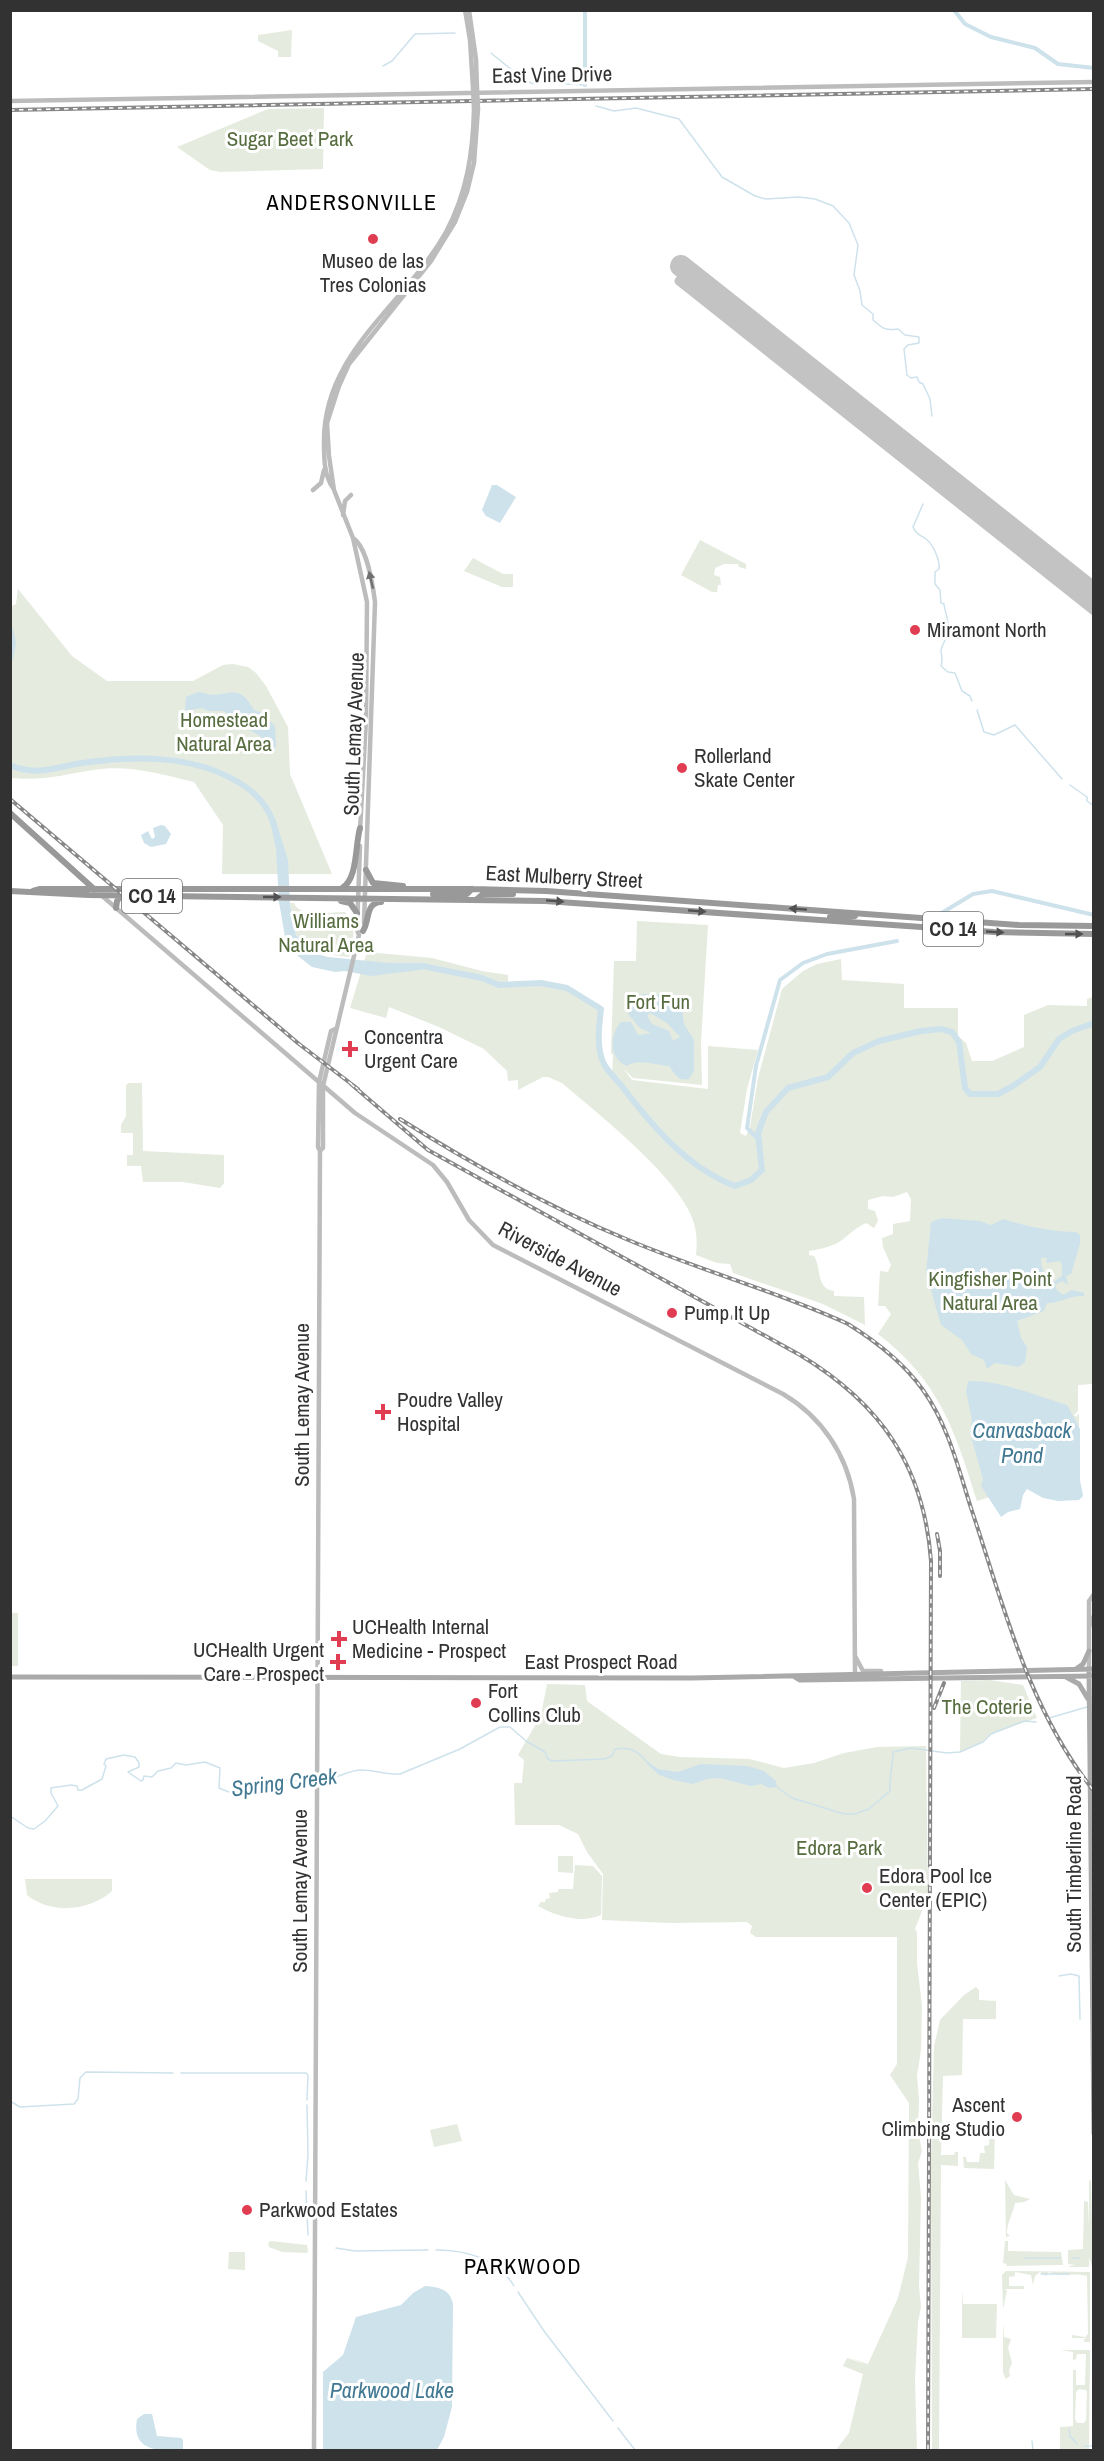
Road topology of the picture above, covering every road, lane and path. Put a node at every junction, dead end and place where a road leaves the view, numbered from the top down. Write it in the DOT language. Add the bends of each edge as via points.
graph roads {
  1 [pos="467,10"];
  2 [pos="1094,82"];
  3 [pos="10,101"];
  4 [pos="476,109"];
  5 [pos="325,461"];
  6 [pos="313,490"];
  7 [pos="334,490"];
  8 [pos="351,495"];
  9 [pos="343,515"];
  10 [pos="353,538"];
  11 [pos="10,813"];
  12 [pos="360,828"];
  13 [pos="366,870"];
  14 [pos="94,889"];
  15 [pos="415,889"];
  16 [pos="472,889"];
  17 [pos="336,890"];
  18 [pos="362,890"];
  19 [pos="10,891"];
  20 [pos="33,892"];
  21 [pos="556,892"];
  22 [pos="101,895"];
  23 [pos="121,896"];
  24 [pos="316,897"];
  25 [pos="361,898"];
  26 [pos="406,898"];
  27 [pos="416,898"];
  28 [pos="477,898"];
  29 [pos="116,908"];
  30 [pos="357,913"];
  31 [pos="857,914"];
  32 [pos="805,919"];
  33 [pos="1094,926"];
  34 [pos="966,930"];
  35 [pos="361,933"];
  36 [pos="1094,934"];
  37 [pos="335,1029"];
  38 [pos="319,1082"];
  39 [pos="323,1086"];
  40 [pos="337,1099"];
  41 [pos="323,1105"];
  42 [pos="320,1151"];
  43 [pos="1094,1596"];
  44 [pos="1089,1616"];
  45 [pos="1094,1627"];
  46 [pos="1089,1652"];
  47 [pos="855,1656"];
  48 [pos="1075,1670"];
  49 [pos="1091,1672"];
  50 [pos="890,1673"];
  51 [pos="1065,1676"];
  52 [pos="10,1677"];
  53 [pos="855,1677"];
  54 [pos="318,1678"];
  55 [pos="1089,1697"];
  56 [pos="1090,1898"];
  57 [pos="1091,1943"];
  58 [pos="1094,1969"];
  59 [pos="1090,2053"];
  60 [pos="1094,2134"];
  61 [pos="314,2451"];
  1 -- 4 [label="main road, bridge"];
  2 -- 3 [label="main road, East Vine Drive"];
  4 -- 5 [label="main road" via="470,165 454,216 433,253 343,366 325,414"];
  4 -- 7 [label="main road" via="474,163 455,222 431,261 354,358 339,386 327,430"];
  5 -- 6 [label="main road" via="321,483"];
  5 -- 7 [label="main road"];
  7 -- 9 [label="main road, South Lemay Avenue"];
  8 -- 9 [label="main road" via="345,501"];
  9 -- 10 [label="main road, South Lemay Avenue"];
  10 -- 12 [label="main road, South Lemay Avenue" via="368,612"];
  13 -- 10 [label="main road, South Lemay Avenue, one-way" via="375,602 367,566"];
  11 -- 14 [label="highway, Riverside Avenue / CO 14"];
  12 -- 17 [label="highway" via="352,875 347,885"];
  12 -- 18 [label="main road, South Lemay Avenue"];
  13 -- 15 [label="highway" via="376,884"];
  13 -- 18 [label="main road, South Lemay Avenue"];
  14 -- 17 [label="highway, East Mulberry Street / CO 14"];
  14 -- 20 [label="highway, East Mulberry Street"];
  14 -- 22 [label="highway, Riverside Avenue / CO 14"];
  15 -- 16 [label="highway, East Mulberry Street / CO 14"];
  15 -- 18 [label="highway, East Mulberry Street / CO 14"];
  16 -- 21 [label="highway, East Mulberry Street / CO 14"];
  16 -- 27 [label="highway" via="467,894 426,894"];
  17 -- 18 [label="highway, East Mulberry Street / CO 14"];
  18 -- 25 [label="main road, South Lemay Avenue"];
  19 -- 20 [label="highway, East Mulberry Street"];
  20 -- 22 [label="highway, East Mulberry Street"];
  21 -- 28 [label="highway" via="483,894"];
  31 -- 21 [label="highway, East Mulberry Street / CO 14, one-way"];
  22 -- 23 [label="highway, East Mulberry Street / CO 14"];
  22 -- 29 [label="main road, Riverside Avenue"];
  23 -- 24 [label="highway, East Mulberry Street / CO 14, one-way"];
  23 -- 29 [label="highway"];
  24 -- 25 [label="highway, East Mulberry Street / CO 14"];
  24 -- 30 [label="highway" via="350,903"];
  25 -- 26 [label="highway, East Mulberry Street / CO 14"];
  25 -- 30 [label="main road, South Lemay Avenue"];
  25 -- 35 [label="main road, South Lemay Avenue"];
  26 -- 27 [label="highway, East Mulberry Street / CO 14"];
  26 -- 35 [label="highway" via="371,904 368,923"];
  27 -- 28 [label="highway, East Mulberry Street / CO 14"];
  28 -- 32 [label="highway, East Mulberry Street / CO 14, one-way"];
  29 -- 38 [label="main road, Riverside Avenue"];
  30 -- 35 [label="main road, South Lemay Avenue"];
  31 -- 32 [label="highway"];
  31 -- 33 [label="highway, East Mulberry Street / CO 14"];
  31 -- 34 [label="highway" via="870,920"];
  32 -- 34 [label="highway, East Mulberry Street / CO 14"];
  34 -- 36 [label="highway, East Mulberry Street / CO 14, one-way"];
  35 -- 37 [label="main road, South Lemay Avenue"];
  37 -- 38 [label="main road, South Lemay Avenue" via="331,1031"];
  37 -- 39 [label="main road, South Lemay Avenue"];
  38 -- 39 [label="main road, Riverside Avenue"];
  38 -- 42 [label="main road, South Lemay Avenue"];
  39 -- 40 [label="main road, Riverside Avenue"];
  39 -- 41 [label="main road, South Lemay Avenue"];
  40 -- 41 [label="main road"];
  40 -- 47 [label="main road, Riverside Avenue" via="433,1165 469,1220 493,1245 783,1394 814,1418 837,1447 853,1492"];
  41 -- 42 [label="main road, South Lemay Avenue"];
  42 -- 54 [label="main road, South Lemay Avenue"];
  43 -- 44 [label="main road, South Timberline Road" via="1089,1601"];
  44 -- 45 [label="main road"];
  44 -- 46 [label="main road, South Timberline Road"];
  46 -- 48 [label="main road"];
  46 -- 49 [label="main road, South Timberline Road"];
  47 -- 50 [label="main road" via="862,1671"];
  47 -- 53 [label="main road, Riverside Avenue"];
  48 -- 49 [label="main road, East Prospect Road"];
  48 -- 50 [label="main road, East Prospect Road"];
  49 -- 51 [label="main road, East Prospect Road"];
  49 -- 55 [label="main road, South Timberline Road"];
  50 -- 53 [label="main road, East Prospect Road"];
  51 -- 53 [label="main road, East Prospect Road"];
  51 -- 55 [label="main road" via="1079,1683"];
  52 -- 54 [label="main road, East Prospect Road"];
  53 -- 54 [label="main road, East Prospect Road"];
  54 -- 61 [label="main road, South Lemay Avenue"];
  55 -- 56 [label="main road, South Timberline Road"];
  56 -- 57 [label="main road, South Timberline Road"];
  57 -- 58 [label="main road"];
  57 -- 59 [label="main road, South Timberline Road"];
  59 -- 60 [label="main road, South Timberline Road"];
}
